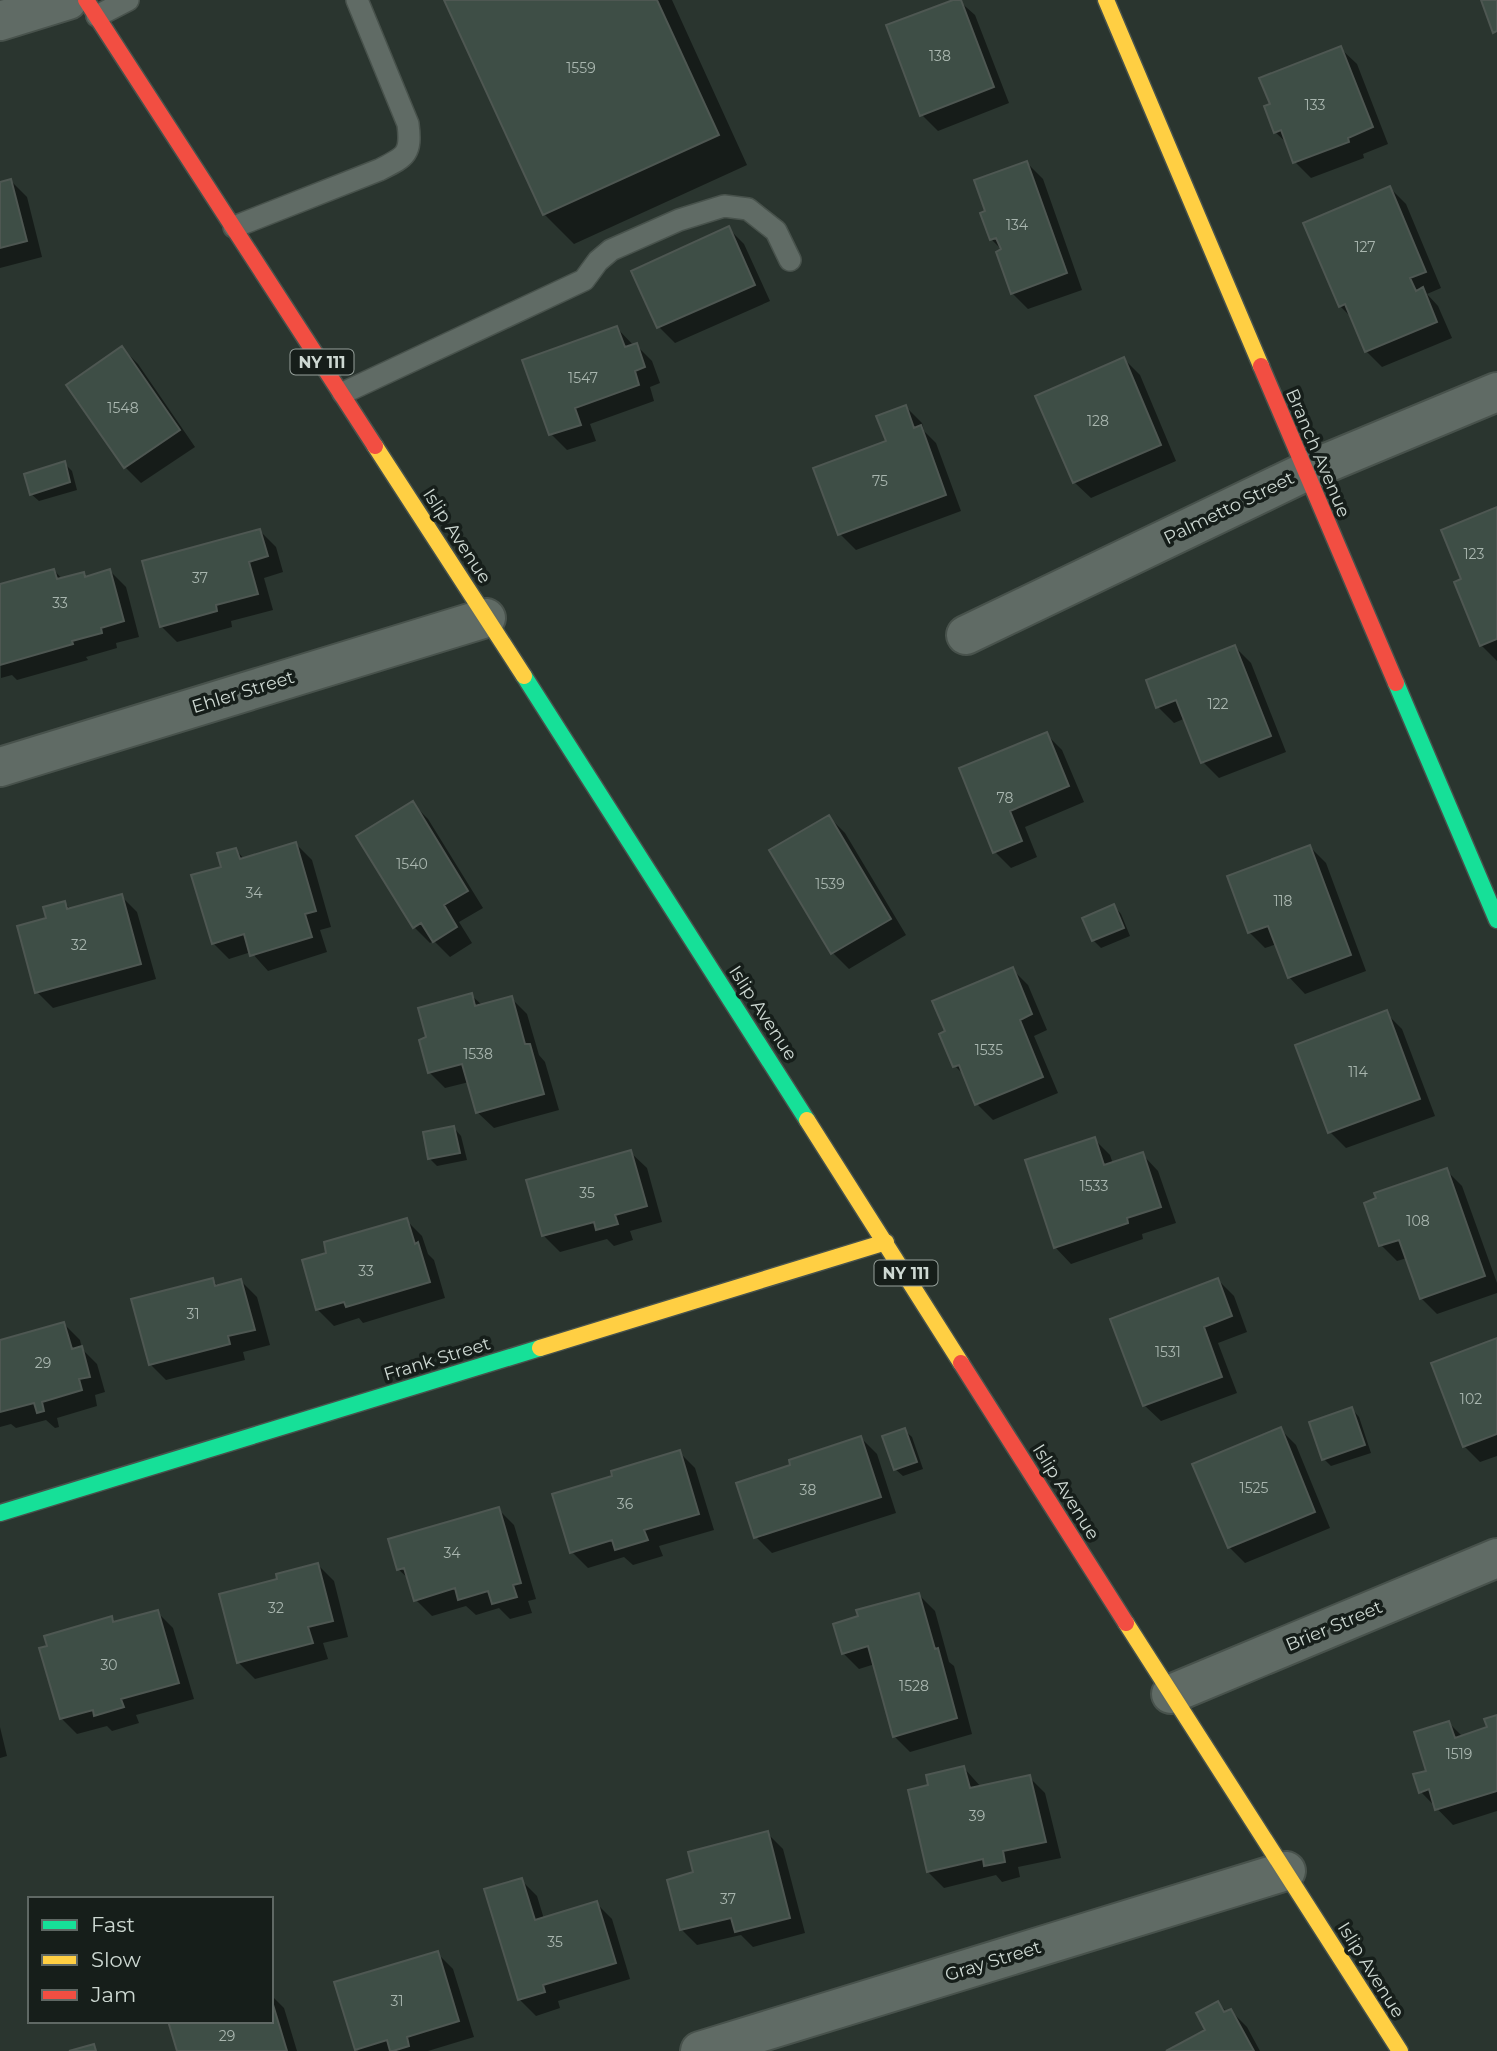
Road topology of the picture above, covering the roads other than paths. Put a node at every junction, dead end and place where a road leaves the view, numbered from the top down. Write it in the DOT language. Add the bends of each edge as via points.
graph roads {
  1 [pos="128,0"];
  2 [pos="357,0"];
  3 [pos="1106,0"];
  4 [pos="84,5"];
  5 [pos="0,21"];
  6 [pos="234,227"];
  7 [pos="790,260"];
  8 [pos="1497,392"];
  9 [pos="343,393"];
  10 [pos="1305,472"];
  11 [pos="486,618"];
  12 [pos="966,635"];
  13 [pos="0,767"];
  14 [pos="1497,920"];
  15 [pos="886,1242"];
  16 [pos="0,1513"];
  17 [pos="1497,1558"];
  18 [pos="1171,1694"];
  19 [pos="1286,1871"];
  20 [pos="700,2051"];
  21 [pos="1400,2051"];
  1 -- 4 [label="lane"];
  2 -- 6 [label="lane" via="408,124 411,144 401,159 379,170"];
  3 -- 10 [label="main road, Branch Avenue"];
  4 -- 5 [label="street"];
  4 -- 6 [label="main road, Islip Avenue / NY 111"];
  6 -- 9 [label="main road, Islip Avenue / NY 111"];
  7 -- 9 [label="lane" via="776,231 748,209 724,206 678,220 611,250 584,280"];
  8 -- 10 [label="street, Palmetto Street"];
  9 -- 11 [label="main road, Islip Avenue / NY 111"];
  10 -- 12 [label="street, Palmetto Street"];
  10 -- 14 [label="main road, Branch Avenue"];
  11 -- 13 [label="street, Ehler Street"];
  11 -- 15 [label="main road, Islip Avenue / NY 111"];
  15 -- 16 [label="main road, Frank Street"];
  15 -- 18 [label="main road, Islip Avenue / NY 111"];
  17 -- 18 [label="street, Brier Street"];
  18 -- 19 [label="main road, Islip Avenue / NY 111"];
  19 -- 20 [label="street, Gray Street"];
  19 -- 21 [label="main road, Islip Avenue / NY 111"];
}
